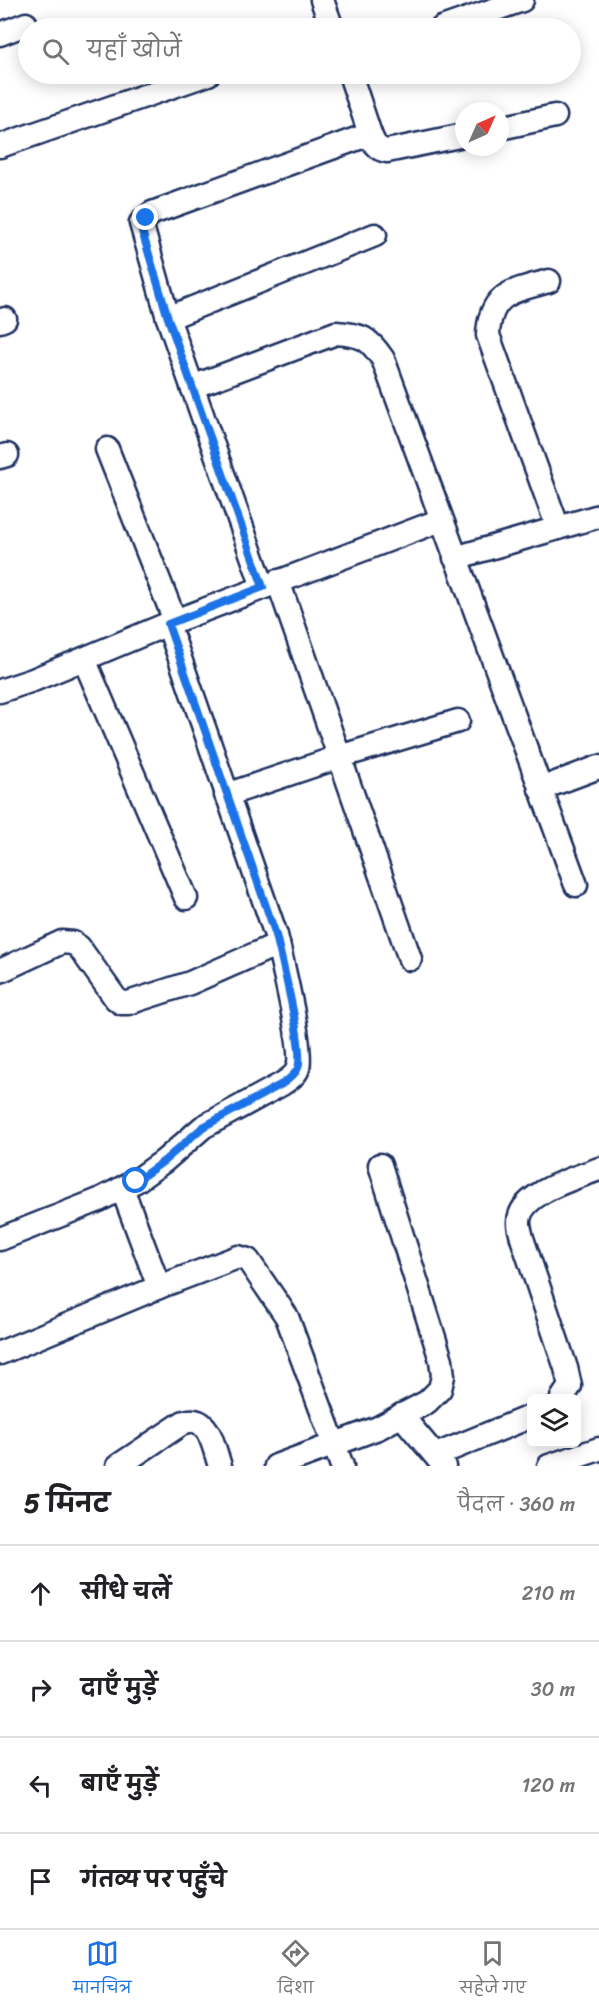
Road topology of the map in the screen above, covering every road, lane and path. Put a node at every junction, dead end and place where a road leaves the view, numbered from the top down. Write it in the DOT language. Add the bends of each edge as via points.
graph roads {
  1 [pos="322,0"];
  2 [pos="522,0"];
  3 [pos="328,18"];
  4 [pos="471,18"];
  5 [pos="18,27"];
  6 [pos="0,34"];
  7 [pos="179,84"];
  8 [pos="353,84"];
  9 [pos="555,116"];
  10 [pos="509,126"];
  11 [pos="370,134"];
  12 [pos="455,137"];
  13 [pos="0,146"];
  14 [pos="375,236"];
  15 [pos="549,281"];
  16 [pos="168,318"];
  17 [pos="192,387"];
  18 [pos="108,449"];
  19 [pos="599,516"];
  20 [pos="441,520"];
  21 [pos="558,528"];
  22 [pos="455,558"];
  23 [pos="270,584"];
  24 [pos="171,622"];
  25 [pos="84,659"];
  26 [pos="0,691"];
  27 [pos="458,721"];
  28 [pos="339,757"];
  29 [pos="599,767"];
  30 [pos="540,789"];
  31 [pos="226,795"];
  32 [pos="576,885"];
  33 [pos="186,898"];
  34 [pos="278,944"];
  35 [pos="410,959"];
  36 [pos="16,964"];
  37 [pos="380,1165"];
  38 [pos="599,1169"];
  39 [pos="122,1188"];
  40 [pos="0,1239"];
  41 [pos="159,1287"];
  42 [pos="0,1353"];
  43 [pos="565,1394"];
  44 [pos="527,1418"];
  45 [pos="391,1421"];
  46 [pos="333,1445"];
  47 [pos="599,1449"];
  48 [pos="440,1461"];
  49 [pos="118,1466"];
  50 [pos="220,1466"];
  51 [pos="276,1466"];
  52 [pos="342,1466"];
  53 [pos="549,1466"];
  1 -- 3 [label="street"];
  2 -- 4 [label="street"];
  5 -- 6 [label="street"];
  7 -- 13 [label="street"];
  8 -- 11 [label="street"];
  9 -- 10 [label="street"];
  11 -- 12 [label="street" via="374,145 387,151"];
  11 -- 16 [label="street" via="146,218 141,223 142,231"];
  14 -- 16 [label="street"];
  15 -- 21 [label="street" via="515,291 497,302 489,317 488,335"];
  16 -- 17 [label="street"];
  17 -- 20 [label="street" via="336,333 357,334 372,342 383,359"];
  17 -- 23 [label="street"];
  18 -- 24 [label="street"];
  19 -- 21 [label="street"];
  20 -- 22 [label="street"];
  20 -- 23 [label="street"];
  21 -- 22 [label="street"];
  22 -- 30 [label="street"];
  23 -- 24 [label="street"];
  23 -- 28 [label="street"];
  24 -- 25 [label="street"];
  24 -- 31 [label="street"];
  25 -- 26 [label="street"];
  25 -- 33 [label="street"];
  27 -- 28 [label="street"];
  28 -- 31 [label="street"];
  28 -- 35 [label="street"];
  29 -- 30 [label="street"];
  30 -- 32 [label="street"];
  31 -- 34 [label="street"];
  34 -- 36 [label="street" via="190,983 121,1004 73,943 62,942"];
  34 -- 39 [label="street" via="299,1052 298,1067 292,1077 222,1116"];
  37 -- 45 [label="street" via="443,1376 440,1389 427,1402"];
  38 -- 43 [label="street" via="544,1191 530,1201 519,1222 566,1368 570,1386"];
  39 -- 40 [label="street"];
  39 -- 41 [label="street"];
  41 -- 42 [label="street"];
  41 -- 46 [label="street" via="238,1257 248,1260 287,1317"];
  44 -- 48 [label="street"];
  45 -- 46 [label="street"];
  45 -- 48 [label="street"];
  46 -- 51 [label="street"];
  46 -- 52 [label="street"];
  47 -- 53 [label="street"];
  49 -- 50 [label="street" via="184,1422 194,1421 210,1437"];
}
